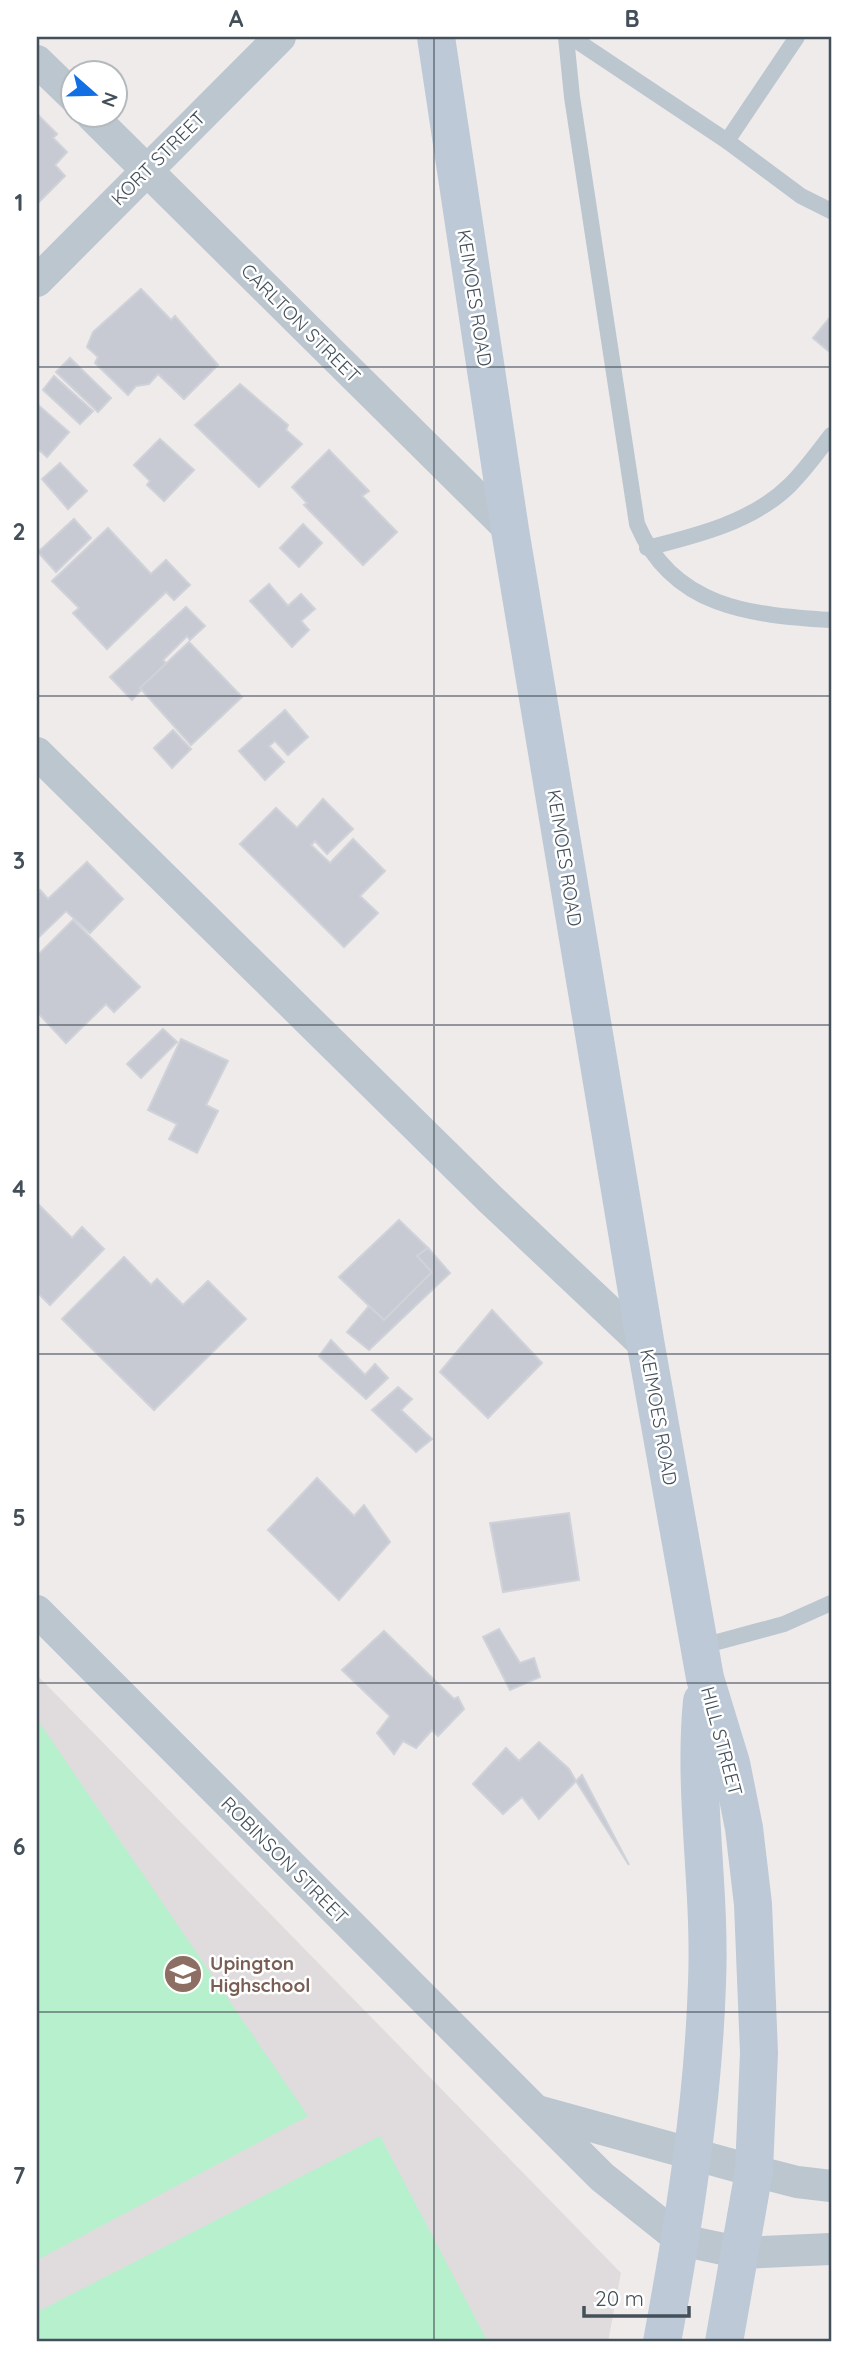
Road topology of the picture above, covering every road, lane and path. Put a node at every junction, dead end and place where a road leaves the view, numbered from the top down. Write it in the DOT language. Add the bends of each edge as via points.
graph roads {
  1 [pos="280,37"];
  2 [pos="436,37"];
  3 [pos="568,37"];
  4 [pos="797,37"];
  5 [pos="37,61"];
  6 [pos="60,83"];
  7 [pos="106,130"];
  8 [pos="727,141"];
  9 [pos="146,170"];
  10 [pos="831,211"];
  11 [pos="37,281"];
  12 [pos="831,435"];
  13 [pos="510,530"];
  14 [pos="647,548"];
  15 [pos="831,620"];
  16 [pos="37,753"];
  17 [pos="646,1346"];
  18 [pos="831,1603"];
  19 [pos="37,1611"];
  20 [pos="702,1662"];
  21 [pos="533,2109"];
  22 [pos="694,2154"];
  23 [pos="754,2171"];
  24 [pos="831,2186"];
  25 [pos="681,2240"];
  26 [pos="831,2249"];
  27 [pos="742,2253"];
  28 [pos="662,2342"];
  29 [pos="724,2342"];
  1 -- 9 [label="street, KORT STREET"];
  2 -- 13 [label="street, KEIMOES ROAD"];
  3 -- 8 [label="lane"];
  3 -- 14 [label="lane" via="574,111 636,524"];
  4 -- 8 [label="lane"];
  5 -- 6 [label="street"];
  7 -- 9 [label="street, CARLTON STREET"];
  8 -- 10 [label="lane"];
  9 -- 11 [label="street, KORT STREET"];
  9 -- 13 [label="street, CARLTON STREET"];
  12 -- 14 [label="lane" via="788,487 753,512 715,529"];
  13 -- 17 [label="street, KEIMOES ROAD"];
  14 -- 15 [label="lane" via="689,587 731,609"];
  16 -- 17 [label="street" via="489,1199"];
  17 -- 20 [label="street, KEIMOES ROAD"];
  18 -- 20 [label="lane"];
  19 -- 21 [label="street, ROBINSON STREET"];
  20 -- 22 [label="street, HILL STREET" via="707,1982"];
  20 -- 23 [label="street, HILL STREET" via="732,1763 753,1904 759,2053"];
  21 -- 22 [label="street, ROBINSON STREET"];
  21 -- 25 [label="street, ROBINSON STREET" via="603,2177"];
  22 -- 23 [label="street, ROBINSON STREET"];
  22 -- 25 [label="street, HILL STREET"];
  23 -- 24 [label="street, ROBINSON STREET"];
  23 -- 27 [label="street, HILL STREET"];
  25 -- 27 [label="street"];
  25 -- 28 [label="street, HILL STREET"];
  26 -- 27 [label="street"];
  27 -- 29 [label="street, HILL STREET"];
}
